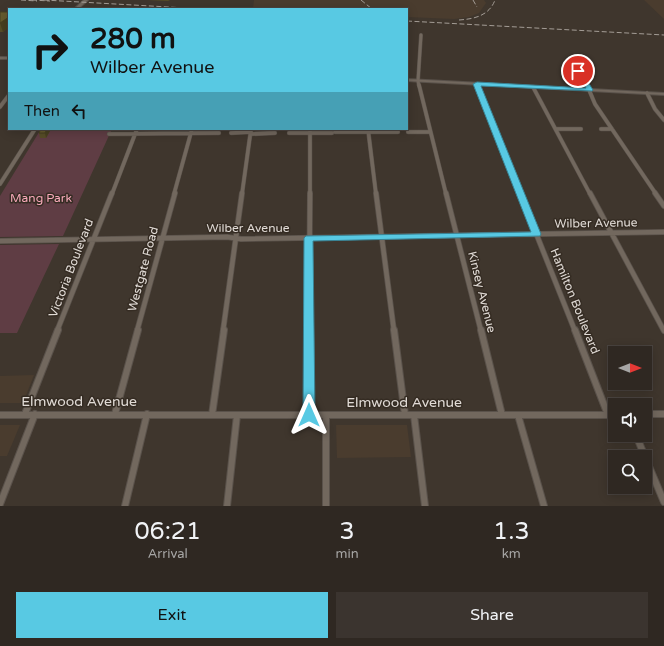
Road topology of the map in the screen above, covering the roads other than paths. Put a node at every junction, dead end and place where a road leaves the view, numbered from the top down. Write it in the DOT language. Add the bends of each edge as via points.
graph roads {
  1 [pos="86,0"];
  2 [pos="77,8"];
  3 [pos="421,35"];
  4 [pos="577,69"];
  5 [pos="408,80"];
  6 [pos="418,81"];
  7 [pos="477,84"];
  8 [pos="533,87"];
  9 [pos="590,90"];
  10 [pos="647,93"];
  11 [pos="664,94"];
  12 [pos="8,96"];
  13 [pos="0,107"];
  14 [pos="664,120"];
  15 [pos="612,128"];
  16 [pos="581,129"];
  17 [pos="601,129"];
  18 [pos="34,130"];
  19 [pos="556,130"];
  20 [pos="137,131"];
  21 [pos="192,131"];
  22 [pos="310,131"];
  23 [pos="368,131"];
  24 [pos="251,132"];
  25 [pos="398,132"];
  26 [pos="408,132"];
  27 [pos="430,132"];
  28 [pos="219,133"];
  29 [pos="231,133"];
  30 [pos="275,133"];
  31 [pos="289,133"];
  32 [pos="109,134"];
  33 [pos="0,184"];
  34 [pos="664,206"];
  35 [pos="664,232"];
  36 [pos="611,233"];
  37 [pos="536,234"];
  38 [pos="456,236"];
  39 [pos="162,238"];
  40 [pos="236,238"];
  41 [pos="309,238"];
  42 [pos="381,238"];
  43 [pos="93,240"];
  44 [pos="0,241"];
  45 [pos="664,331"];
  46 [pos="608,405"];
  47 [pos="0,414"];
  48 [pos="25,414"];
  49 [pos="35,414"];
  50 [pos="116,414"];
  51 [pos="147,414"];
  52 [pos="212,414"];
  53 [pos="237,414"];
  54 [pos="608,414"];
  55 [pos="652,414"];
  56 [pos="664,414"];
  57 [pos="309,415"];
  58 [pos="326,415"];
  59 [pos="405,415"];
  60 [pos="414,415"];
  61 [pos="502,415"];
  62 [pos="518,415"];
  63 [pos="652,474"];
  64 [pos="664,502"];
  65 [pos="0,504"];
  66 [pos="125,506"];
  67 [pos="227,506"];
  68 [pos="326,506"];
  69 [pos="425,506"];
  70 [pos="544,506"];
  1 -- 2 [label="street"];
  3 -- 6 [label="street, Kinsey Avenue"];
  4 -- 9 [label="street"];
  5 -- 6 [label="street"];
  6 -- 7 [label="street"];
  6 -- 27 [label="street, Kinsey Avenue"];
  7 -- 8 [label="street"];
  7 -- 37 [label="street, Hamilton Boulevard"];
  8 -- 9 [label="street"];
  8 -- 19 [label="street"];
  9 -- 10 [label="street"];
  9 -- 15 [label="street" via="595,104"];
  10 -- 11 [label="street"];
  10 -- 14 [label="street"];
  12 -- 13 [label="street"];
  15 -- 17 [label="street"];
  15 -- 34 [label="street"];
  16 -- 19 [label="street"];
  18 -- 33 [label="street"];
  19 -- 36 [label="street"];
  20 -- 21 [label="street"];
  20 -- 32 [label="street"];
  20 -- 43 [label="street, Victoria Boulevard"];
  21 -- 28 [label="street"];
  21 -- 39 [label="street, Westgate Road"];
  22 -- 23 [label="street"];
  22 -- 31 [label="street"];
  22 -- 41 [label="street"];
  23 -- 25 [label="street"];
  23 -- 42 [label="street"];
  24 -- 29 [label="street"];
  24 -- 30 [label="street"];
  24 -- 40 [label="street"];
  26 -- 27 [label="street"];
  27 -- 38 [label="street, Kinsey Avenue"];
  35 -- 36 [label="street, Wilber Avenue"];
  36 -- 37 [label="street, Wilber Avenue"];
  36 -- 45 [label="street"];
  37 -- 38 [label="street, Wilber Avenue"];
  37 -- 46 [label="street, Hamilton Boulevard"];
  38 -- 42 [label="street, Wilber Avenue"];
  38 -- 61 [label="street, Kinsey Avenue"];
  39 -- 40 [label="street, Wilber Avenue"];
  39 -- 43 [label="street, Wilber Avenue"];
  39 -- 50 [label="street, Westgate Road"];
  40 -- 41 [label="street, Wilber Avenue"];
  40 -- 52 [label="street"];
  41 -- 42 [label="street, Wilber Avenue"];
  41 -- 57 [label="street"];
  42 -- 59 [label="street"];
  43 -- 44 [label="street, Wilber Avenue"];
  43 -- 48 [label="street, Victoria Boulevard"];
  47 -- 48 [label="street, Elmwood Avenue"];
  48 -- 49 [label="street, Elmwood Avenue"];
  49 -- 50 [label="street, Elmwood Avenue"];
  49 -- 65 [label="street"];
  50 -- 51 [label="street, Elmwood Avenue"];
  51 -- 52 [label="street, Elmwood Avenue"];
  51 -- 66 [label="street"];
  52 -- 53 [label="street, Elmwood Avenue"];
  53 -- 57 [label="street, Elmwood Avenue"];
  53 -- 67 [label="street"];
  54 -- 62 [label="street, Elmwood Avenue"];
  55 -- 56 [label="street"];
  57 -- 58 [label="street, Elmwood Avenue"];
  58 -- 59 [label="street, Elmwood Avenue"];
  58 -- 68 [label="street"];
  59 -- 60 [label="street, Elmwood Avenue"];
  60 -- 61 [label="street, Elmwood Avenue"];
  60 -- 69 [label="street"];
  61 -- 62 [label="street, Elmwood Avenue"];
  62 -- 70 [label="street"];
  63 -- 64 [label="street"];
}
